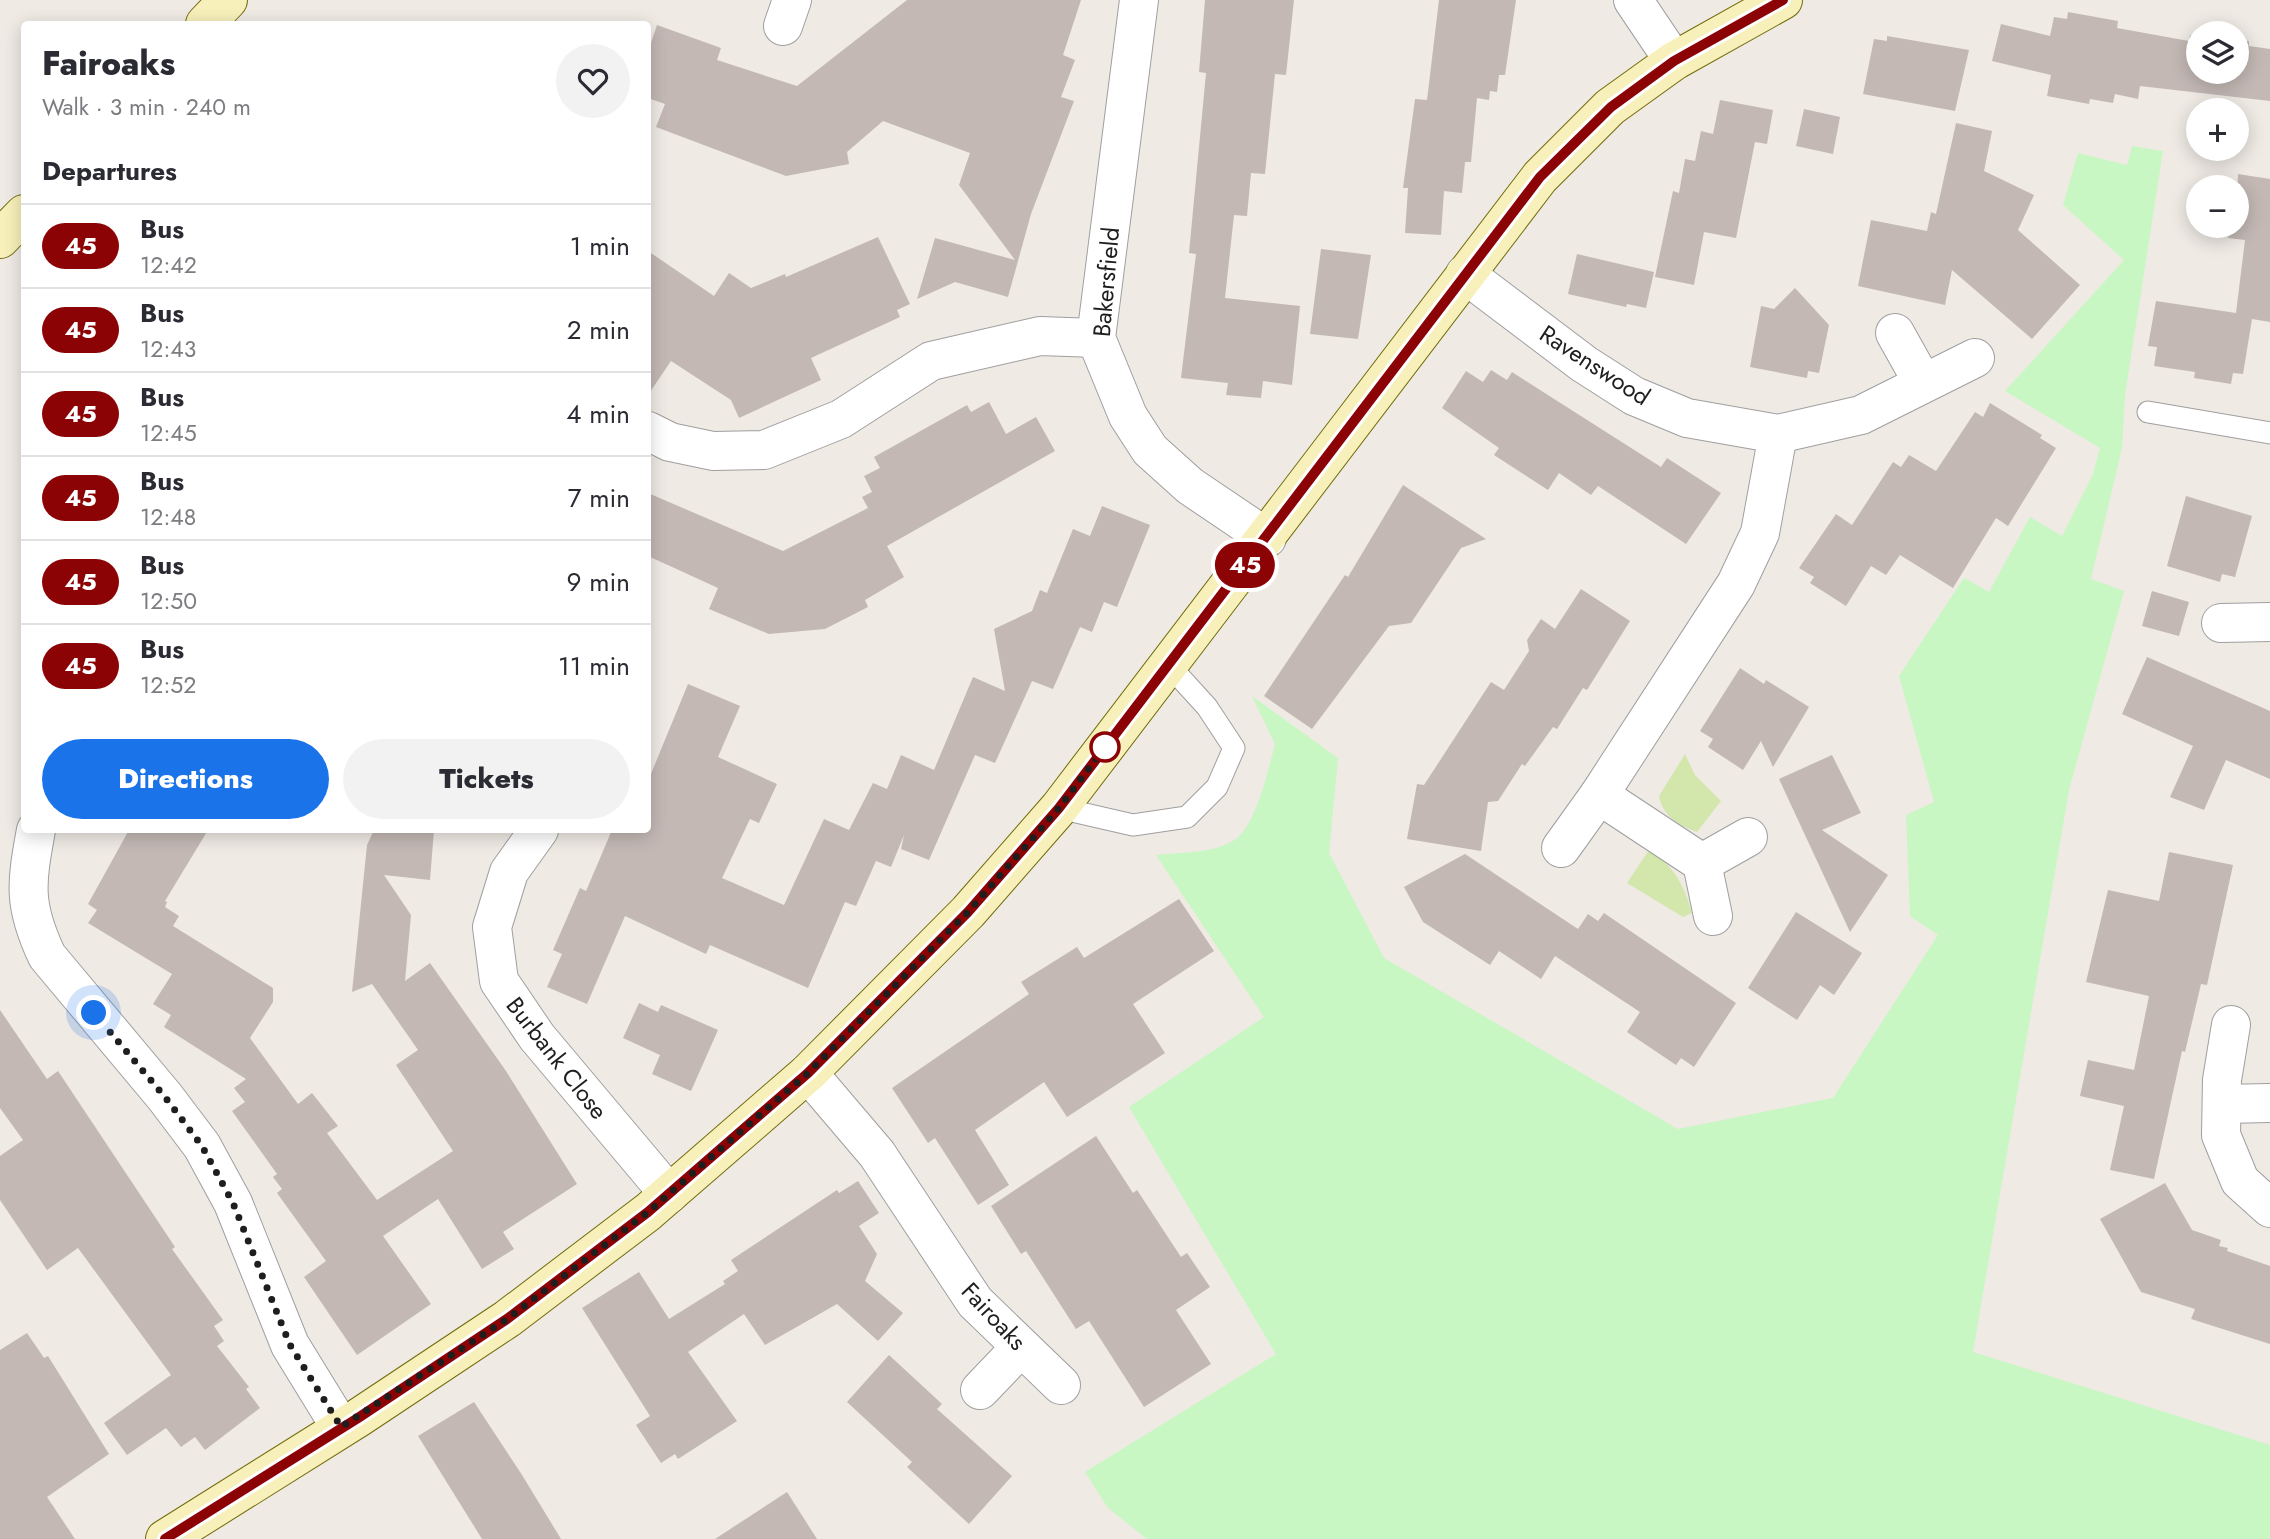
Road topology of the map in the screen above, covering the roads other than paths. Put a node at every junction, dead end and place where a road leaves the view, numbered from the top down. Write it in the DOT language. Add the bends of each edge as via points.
graph roads {
  1 [pos="228,0"];
  2 [pos="1139,0"];
  3 [pos="1633,0"];
  4 [pos="1783,0"];
  5 [pos="208,21"];
  6 [pos="1674,61"];
  7 [pos="21,217"];
  8 [pos="0,239"];
  9 [pos="1465,274"];
  10 [pos="1895,333"];
  11 [pos="1096,338"];
  12 [pos="1975,358"];
  13 [pos="1923,383"];
  14 [pos="2148,412"];
  15 [pos="651,432"];
  16 [pos="2270,433"];
  17 [pos="1778,434"];
  18 [pos="1267,538"];
  19 [pos="2270,622"];
  20 [pos="2221,623"];
  21 [pos="1167,663"];
  22 [pos="1599,795"];
  23 [pos="1059,808"];
  24 [pos="35,833"];
  25 [pos="537,833"];
  26 [pos="1748,837"];
  27 [pos="1561,848"];
  28 [pos="1702,863"];
  29 [pos="13,899"];
  30 [pos="1713,916"];
  31 [pos="2231,1025"];
  32 [pos="808,1073"];
  33 [pos="2270,1102"];
  34 [pos="2222,1104"];
  35 [pos="669,1195"];
  36 [pos="2270,1208"];
  37 [pos="1021,1346"];
  38 [pos="1061,1385"];
  39 [pos="980,1390"];
  40 [pos="341,1427"];
  41 [pos="165,1539"];
  1 -- 5 [label="street"];
  2 -- 11 [label="street, Bakersfield"];
  3 -- 6 [label="street"];
  4 -- 6 [label="street"];
  6 -- 9 [label="street" via="1611,107 1540,177"];
  7 -- 8 [label="street"];
  9 -- 17 [label="street, Ravenswood" via="1634,396 1687,418"];
  9 -- 18 [label="street"];
  10 -- 13 [label="street"];
  11 -- 15 [label="street" via="1040,336 931,361 841,419 764,450 713,451 670,442"];
  11 -- 18 [label="street, Bakersfield" via="1128,416 1150,450 1191,486"];
  12 -- 13 [label="street, Ravenswood"];
  13 -- 17 [label="street, Ravenswood" via="1861,415"];
  14 -- 16 [label="lane"];
  17 -- 22 [label="street" via="1760,533 1736,584"];
  18 -- 21 [label="street"];
  19 -- 20 [label="street"];
  21 -- 23 [label="street"];
  21 -- 23 [label="lane" via="1207,707 1234,748 1217,787 1187,817 1133,825"];
  22 -- 27 [label="street"];
  22 -- 28 [label="street"];
  23 -- 32 [label="street" via="968,912"];
  24 -- 29 [label="street"];
  25 -- 35 [label="street, Burbank Close" via="509,872 492,927 499,981 537,1037"];
  26 -- 28 [label="street"];
  28 -- 30 [label="street"];
  29 -- 40 [label="street" via="47,956 202,1146 233,1203 290,1345"];
  31 -- 34 [label="street"];
  32 -- 35 [label="street"];
  32 -- 37 [label="street, Fairoaks" via="877,1154 975,1301"];
  33 -- 34 [label="street"];
  34 -- 36 [label="street" via="2221,1135 2240,1181"];
  35 -- 40 [label="street" via="507,1319"];
  37 -- 38 [label="street, Fairoaks"];
  37 -- 39 [label="street"];
  40 -- 41 [label="street"];
}
